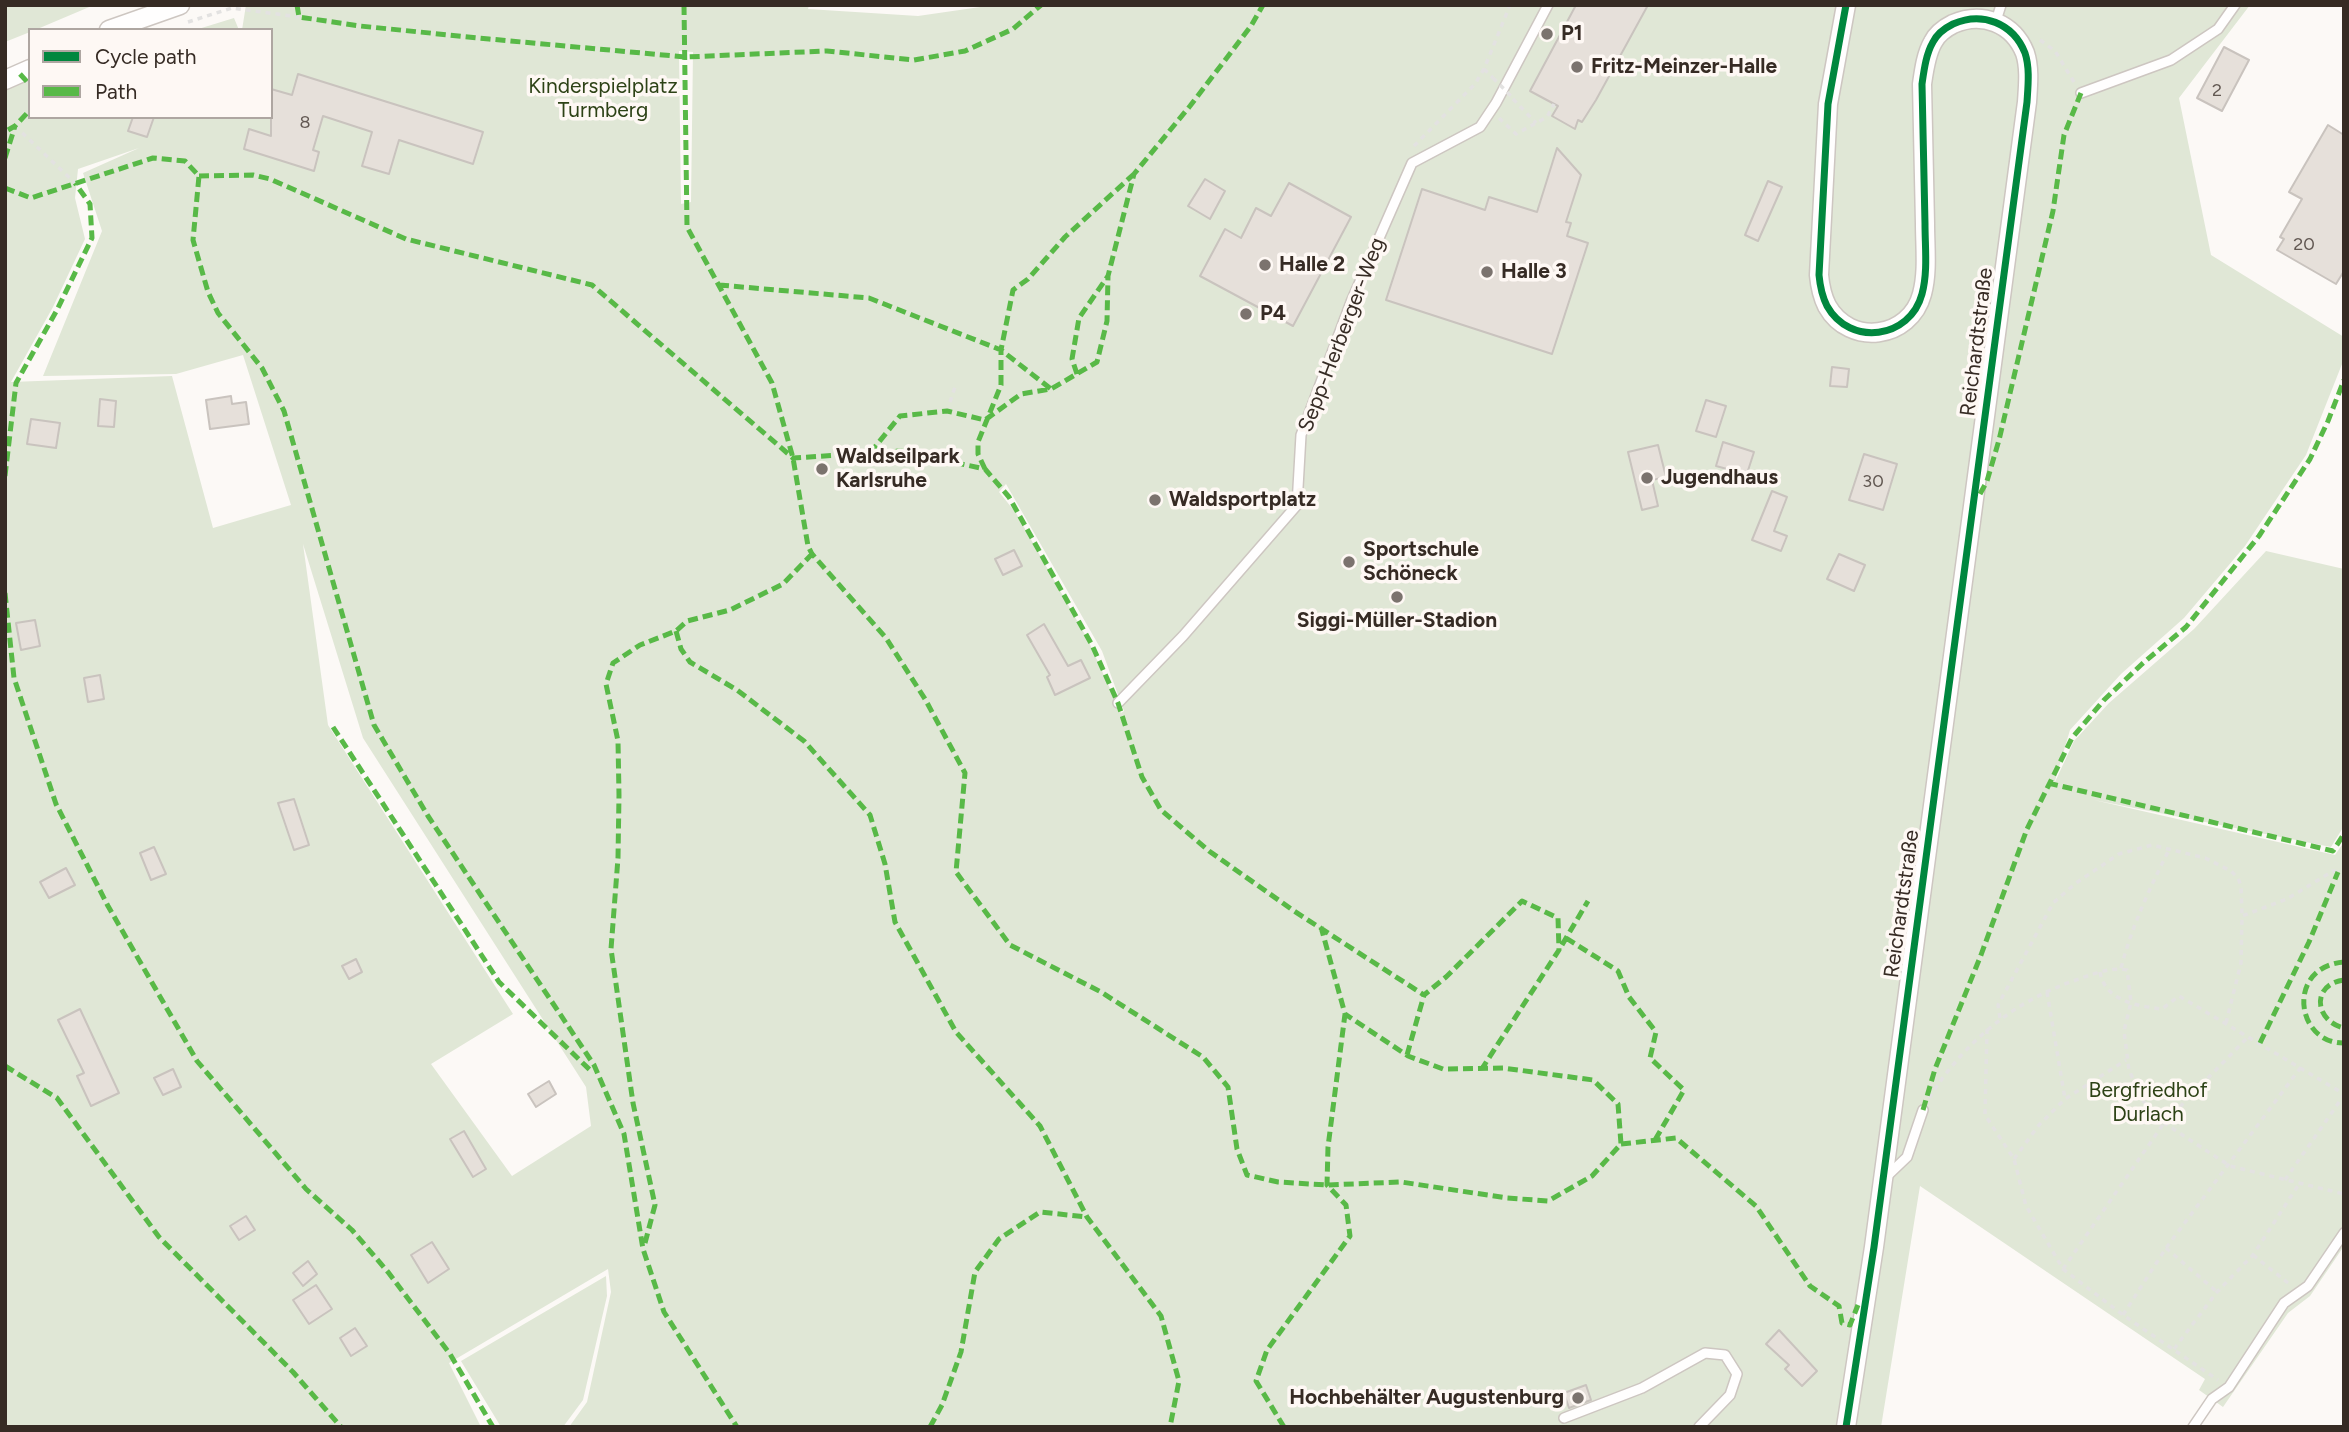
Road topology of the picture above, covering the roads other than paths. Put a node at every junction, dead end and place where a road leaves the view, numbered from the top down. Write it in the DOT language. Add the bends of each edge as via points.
graph roads {
  1 [pos="180,5"];
  2 [pos="1548,5"];
  3 [pos="1846,5"];
  4 [pos="2235,5"];
  5 [pos="1998,13"];
  6 [pos="115,28"];
  7 [pos="28,70"];
  8 [pos="5,80"];
  9 [pos="2081,93"];
  10 [pos="1118,703"];
  11 [pos="1924,1106"];
  12 [pos="1881,1181"];
  13 [pos="2344,1233"];
  14 [pos="1563,1418"];
  15 [pos="1699,1427"];
  16 [pos="1846,1427"];
  17 [pos="2193,1427"];
  1 -- 6 [label="street"];
  2 -- 10 [label="lane, Sepp-Herberger-Weg" via="1480,127 1412,163 1351,302 1301,436 1297,505"];
  3 -- 5 [label="street, Reichardtstraße" via="1828,104 1819,275 1821,290 1836,317 1866,333 1901,326 1922,295 1922,84 1933,40 1967,19"];
  4 -- 9 [label="lane" via="2218,29 2171,60"];
  5 -- 12 [label="street, Reichardtstraße" via="2026,55 2027,102"];
  7 -- 8 [label="street"];
  11 -- 12 [label="lane" via="1907,1157"];
  12 -- 16 [label="street, Reichardtstraße"];
  13 -- 17 [label="lane" via="2308,1286 2284,1303 2228,1387 2212,1399"];
  14 -- 15 [label="lane" via="1642,1388 1705,1353 1725,1355 1737,1374 1730,1395"];
}
